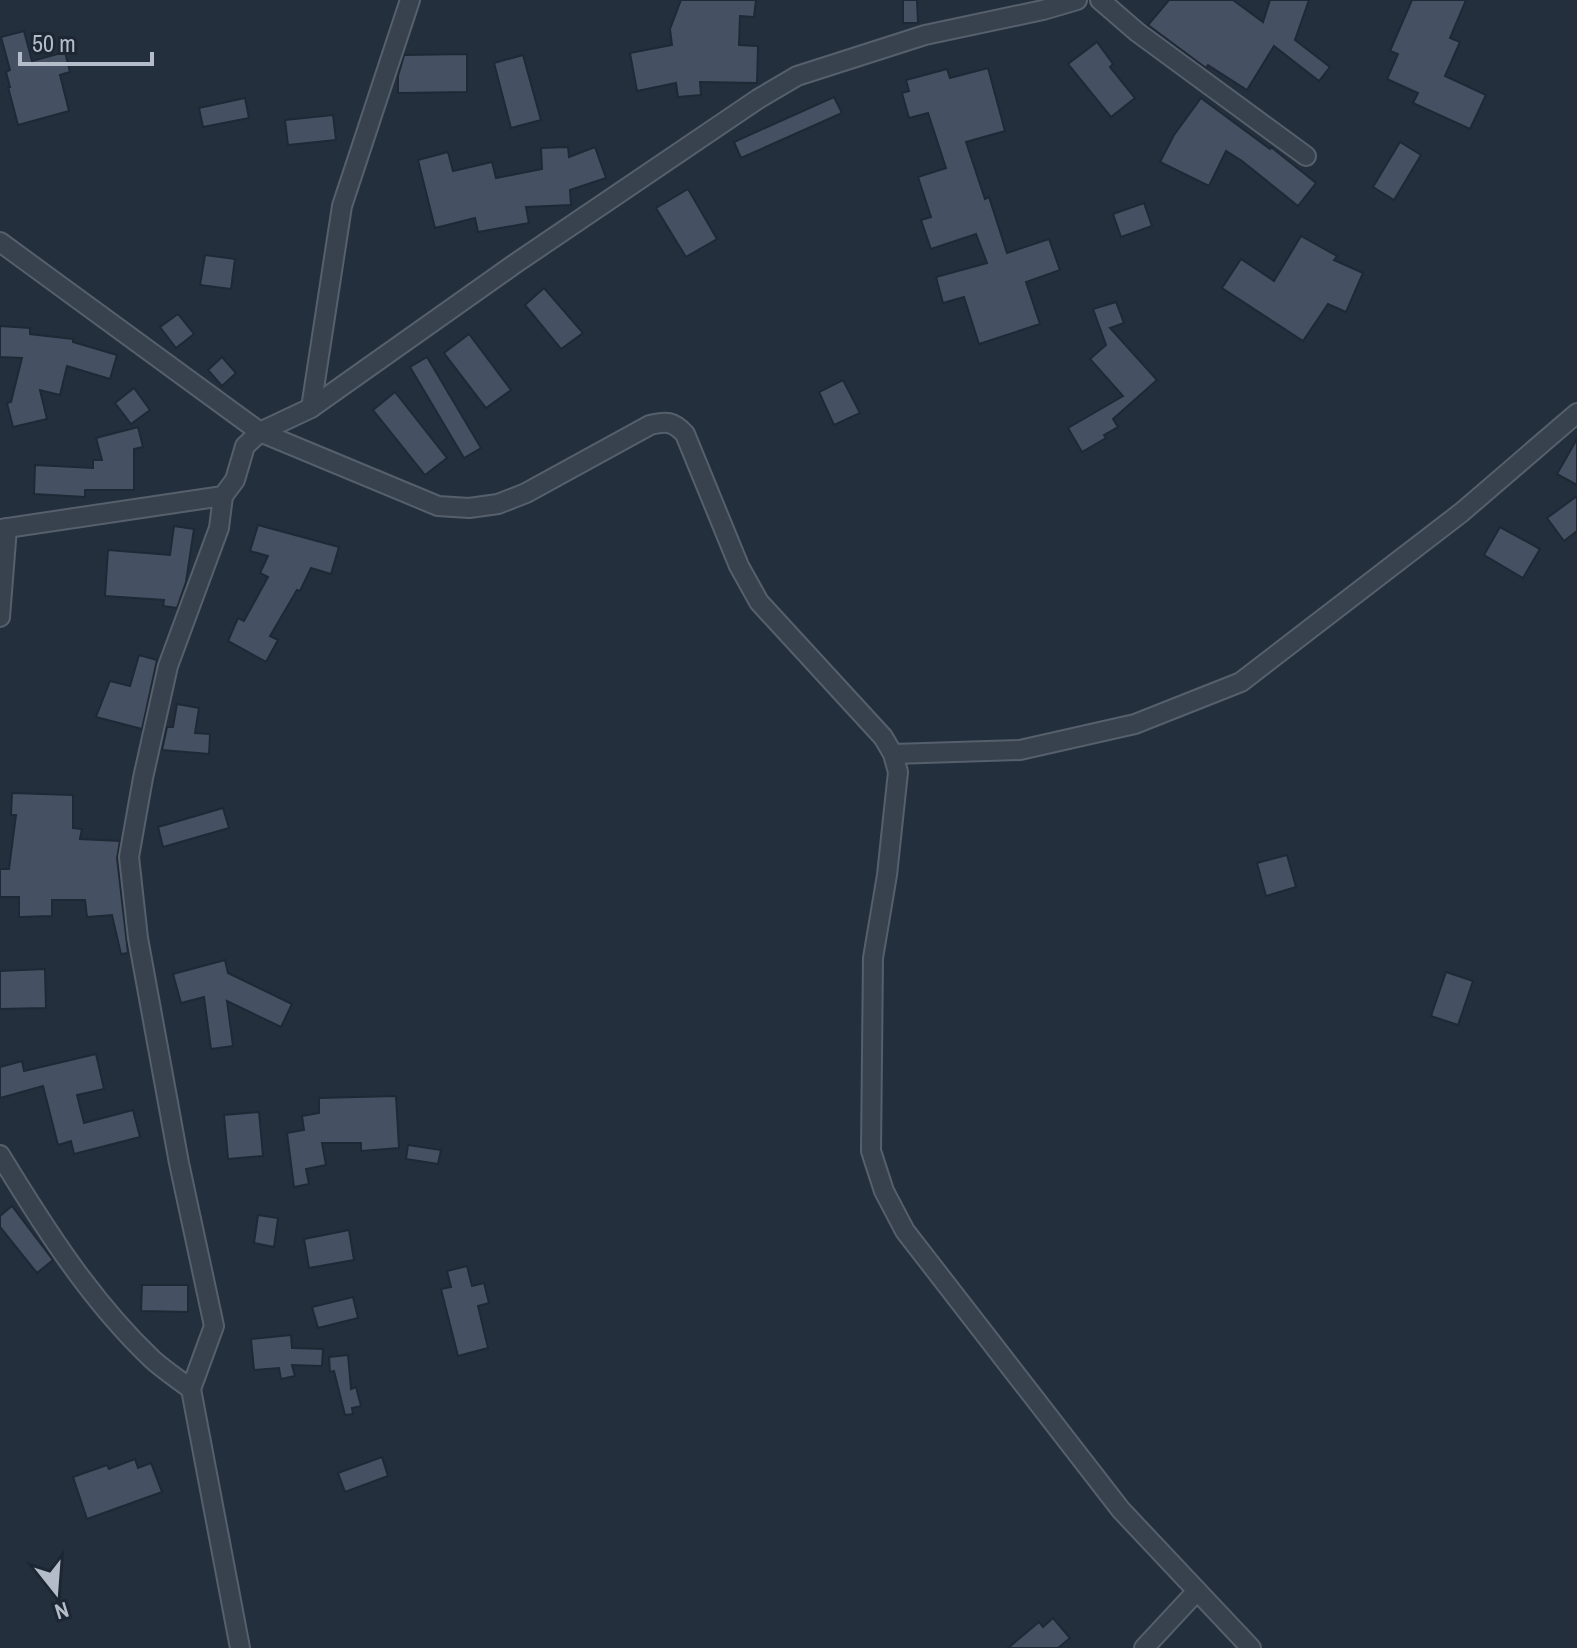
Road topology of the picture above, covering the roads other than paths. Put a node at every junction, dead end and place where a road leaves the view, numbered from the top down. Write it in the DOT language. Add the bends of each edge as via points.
graph roads {
  1 [pos="410,0"];
  2 [pos="1077,0"];
  3 [pos="1100,0"];
  4 [pos="1306,156"];
  5 [pos="0,242"];
  6 [pos="311,408"];
  7 [pos="1577,413"];
  8 [pos="260,432"];
  9 [pos="223,496"];
  10 [pos="4,529"];
  11 [pos="0,617"];
  12 [pos="893,754"];
  13 [pos="0,1155"];
  14 [pos="191,1389"];
  15 [pos="1197,1591"];
  16 [pos="240,1648"];
  17 [pos="1144,1648"];
  18 [pos="1251,1648"];
  1 -- 6 [label="street" via="342,206"];
  2 -- 6 [label="street" via="925,35 797,76 516,263"];
  3 -- 4 [label="street"];
  5 -- 8 [label="street"];
  6 -- 8 [label="street"];
  7 -- 12 [label="street" via="1462,512 1241,682 1135,724 1020,750"];
  8 -- 9 [label="street" via="245,446 235,480"];
  8 -- 12 [label="street" via="438,506 469,508 526,493 650,425 676,424 759,602"];
  9 -- 10 [label="street"];
  9 -- 14 [label="street" via="219,528 168,666 129,857 138,938 214,1326"];
  10 -- 11 [label="street"];
  12 -- 15 [label="street" via="896,796 873,958 871,1151 884,1191 905,1231 1121,1510"];
  13 -- 14 [label="street" via="97,1299 153,1359"];
  14 -- 16 [label="street"];
  15 -- 17 [label="street"];
  15 -- 18 [label="street"];
}
